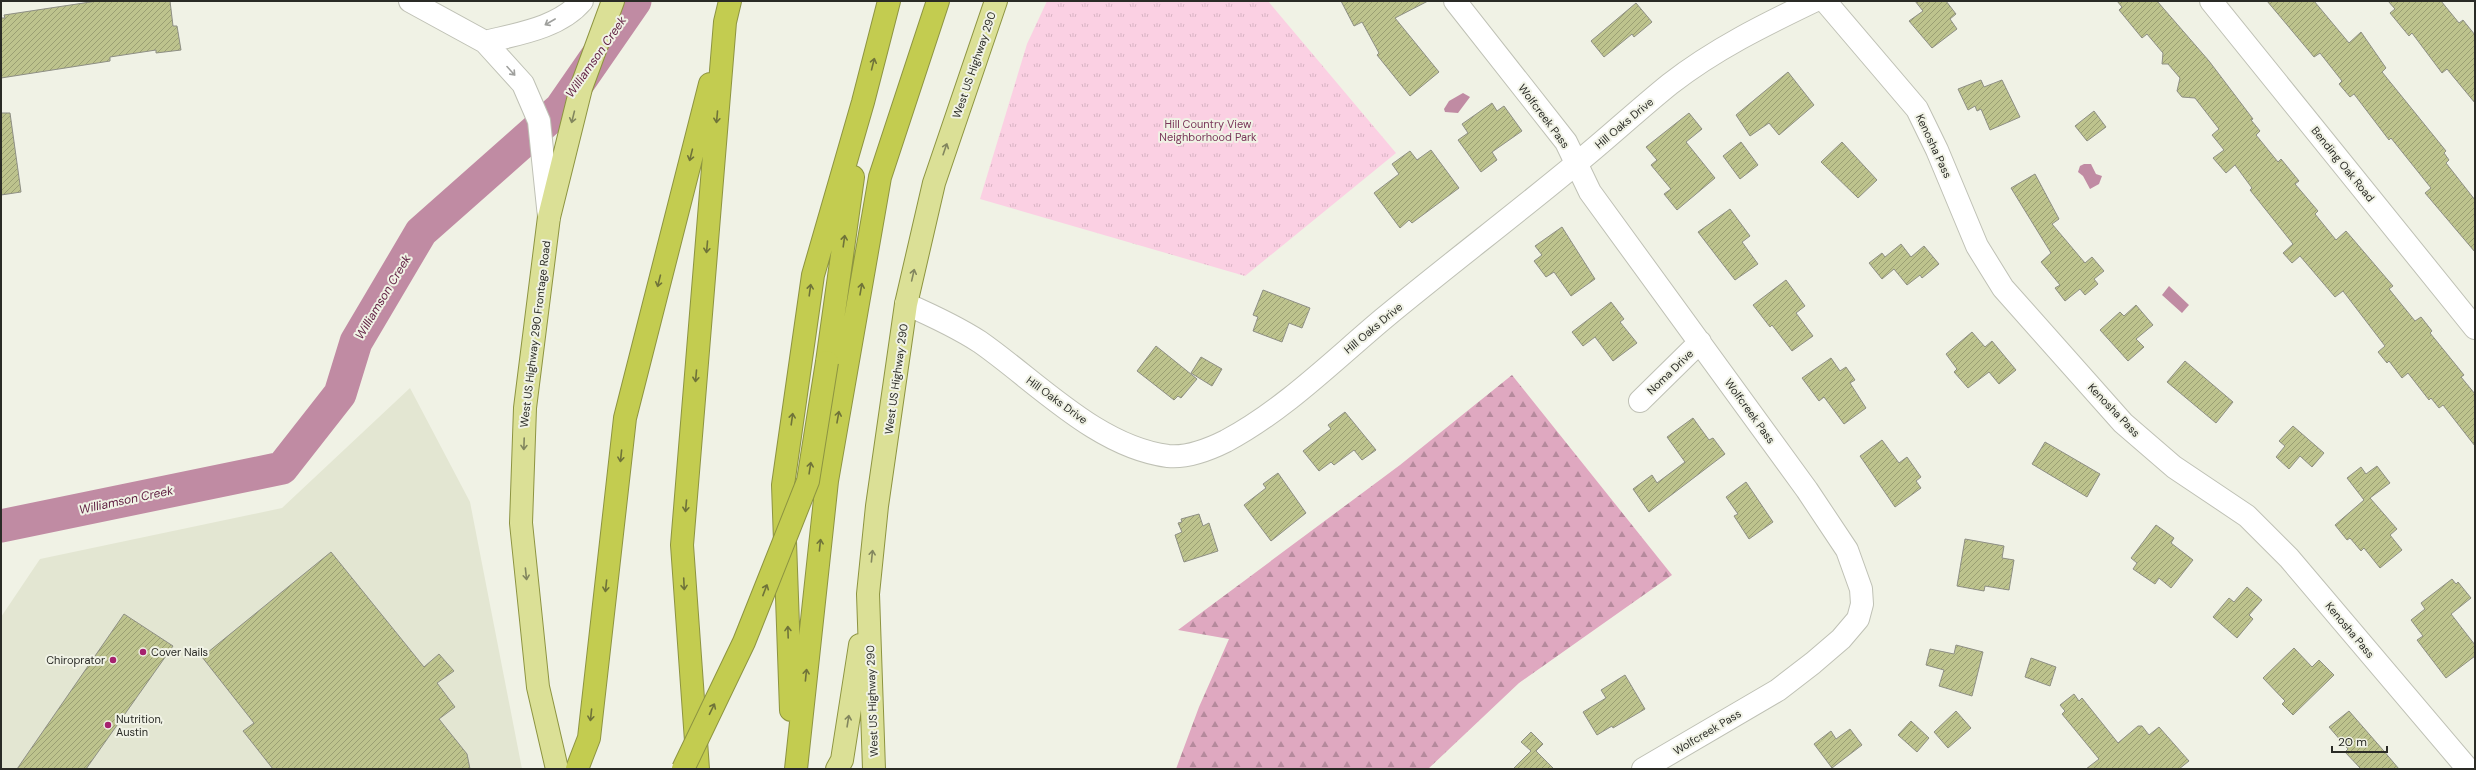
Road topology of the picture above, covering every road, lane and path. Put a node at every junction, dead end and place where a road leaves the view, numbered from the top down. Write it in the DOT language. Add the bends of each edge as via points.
graph roads {
  1 [pos="410,1"];
  2 [pos="582,1"];
  3 [pos="613,1"];
  4 [pos="730,1"];
  5 [pos="889,1"];
  6 [pos="938,1"];
  7 [pos="996,1"];
  8 [pos="1455,1"];
  9 [pos="1814,1"];
  10 [pos="1825,1"];
  11 [pos="2211,1"];
  12 [pos="725,22"];
  13 [pos="485,42"];
  14 [pos="863,102"];
  15 [pos="1576,164"];
  16 [pos="549,217"];
  17 [pos="906,304"];
  18 [pos="2475,328"];
  19 [pos="1700,342"];
  20 [pos="1640,401"];
  21 [pos="868,594"];
  22 [pos="538,687"];
  23 [pos="839,764"];
  24 [pos="550,769"];
  25 [pos="557,769"];
  26 [pos="577,769"];
  27 [pos="683,769"];
  28 [pos="698,769"];
  29 [pos="795,769"];
  30 [pos="874,769"];
  31 [pos="1644,769"];
  32 [pos="2468,769"];
  1 -- 13 [label="street"];
  2 -- 13 [label="street, one-way" via="577,7 541,28"];
  3 -- 16 [label="main road, West US Highway 290 Frontage Road, one-way" via="581,88"];
  4 -- 12 [label="highway"];
  14 -- 5 [label="highway, one-way"];
  29 -- 6 [label="highway, one-way" via="827,481 880,177"];
  17 -- 7 [label="main road, West US Highway 290, one-way" via="934,183"];
  8 -- 15 [label="street, Wolfcreek Pass" via="1566,142"];
  9 -- 15 [label="street, Hill Oaks Drive" via="1741,36 1672,83"];
  10 -- 32 [label="street, Kenosha Pass" via="1917,109 1977,246 2003,288 2123,423 2174,467 2247,516 2289,558"];
  11 -- 18 [label="street, Bending Oak Road"];
  12 -- 26 [label="highway, one-way" via="625,418 589,738"];
  12 -- 28 [label="highway, one-way" via="682,545"];
  13 -- 16 [label="street, one-way" via="523,84 539,121"];
  27 -- 14 [label="highway, one-way, bridge" via="744,642 808,481"];
  29 -- 14 [label="highway, one-way" via="783,485 813,274"];
  15 -- 17 [label="street, Hill Oaks Drive" via="1283,402 1227,441 1185,456 1168,456 1144,450 1099,430 1076,417 978,341"];
  15 -- 19 [label="street, Wolfcreek Pass" via="1590,192"];
  16 -- 22 [label="main road, West US Highway 290 Frontage Road, one-way" via="525,408 521,522"];
  21 -- 17 [label="main road, West US Highway 290, one-way" via="877,506"];
  19 -- 20 [label="street, Noma Drive"];
  19 -- 31 [label="street, Wolfcreek Pass" via="1847,550 1861,589 1862,604 1858,619 1841,639 1778,690"];
  23 -- 21 [label="main road, one-way"];
  21 -- 30 [label="main road, West US Highway 290"];
  22 -- 24 [label="main road"];
  22 -- 25 [label="main road, West US Highway 290 Frontage Road"];
}
